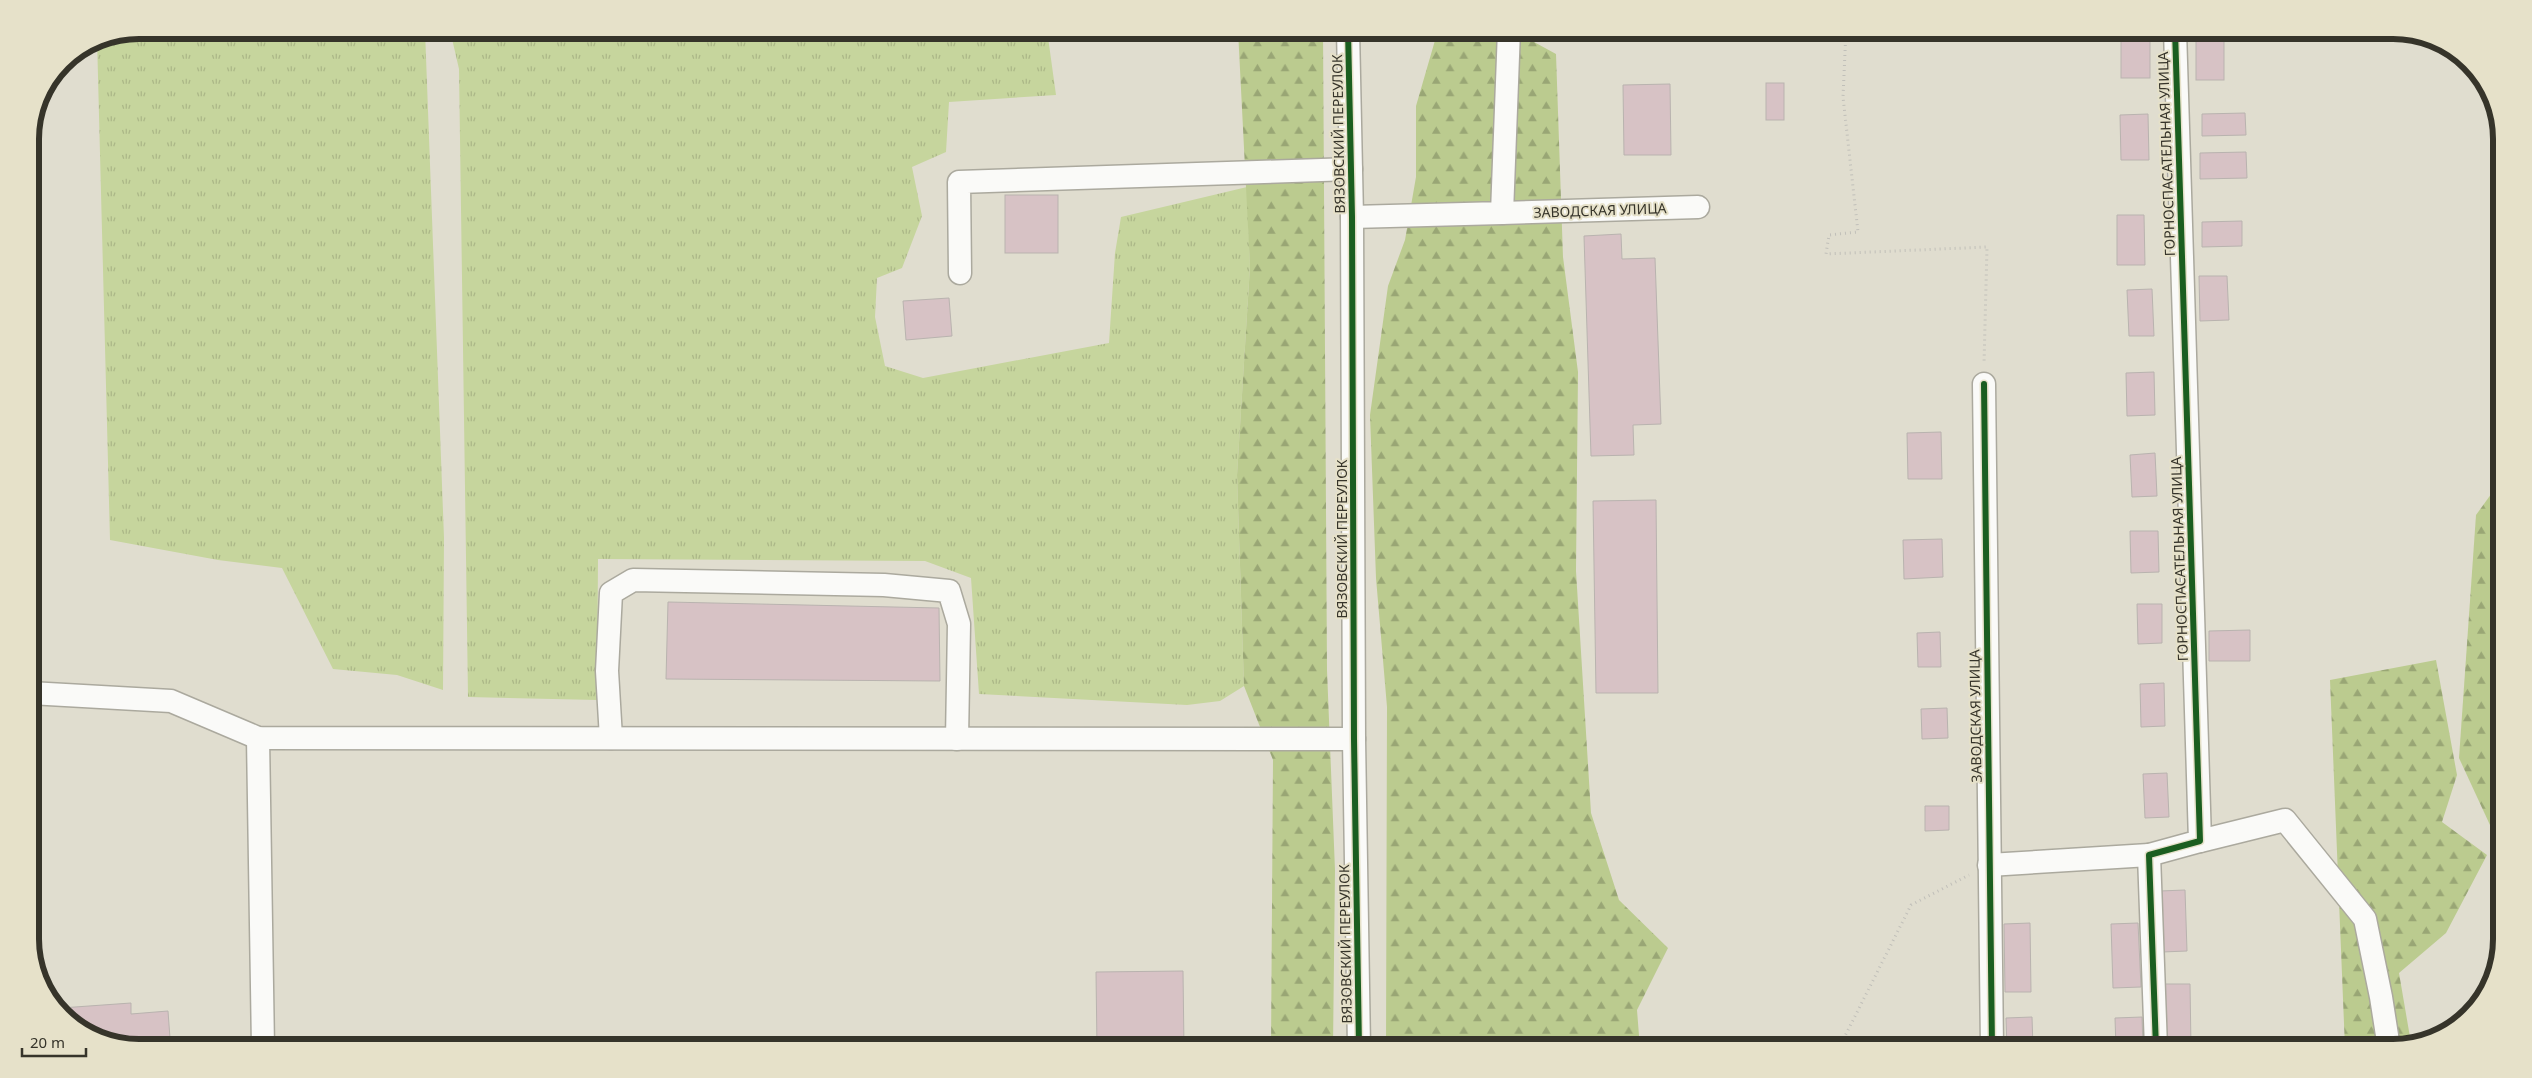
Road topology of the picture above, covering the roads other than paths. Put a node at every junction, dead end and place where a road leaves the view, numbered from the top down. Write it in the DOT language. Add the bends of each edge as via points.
graph roads {
  1 [pos="1348,39"];
  2 [pos="1509,39"];
  3 [pos="2174,39"];
  4 [pos="1351,169"];
  5 [pos="1698,207"];
  6 [pos="1502,213"];
  7 [pos="1352,217"];
  8 [pos="960,273"];
  9 [pos="1984,384"];
  10 [pos="39,694"];
  11 [pos="258,738"];
  12 [pos="611,738"];
  13 [pos="957,739"];
  14 [pos="1354,740"];
  15 [pos="2200,841"];
  16 [pos="2149,855"];
  17 [pos="1989,865"];
  18 [pos="263,1039"];
  19 [pos="1359,1039"];
  20 [pos="1992,1039"];
  21 [pos="2156,1039"];
  22 [pos="2388,1039"];
  1 -- 4 [label="street, ВЯЗОВСКИЙ ПЕРЕУЛОК"];
  2 -- 6 [label="street"];
  3 -- 15 [label="street, ГОРНОСПАСАТЕЛЬНАЯ УЛИЦА"];
  4 -- 7 [label="street, ВЯЗОВСКИЙ ПЕРЕУЛОК"];
  4 -- 8 [label="street" via="959,182"];
  5 -- 6 [label="street, ЗАВОДСКАЯ УЛИЦА"];
  6 -- 7 [label="street, ЗАВОДСКАЯ УЛИЦА"];
  7 -- 14 [label="street, ВЯЗОВСКИЙ ПЕРЕУЛОК"];
  9 -- 17 [label="street, ЗАВОДСКАЯ УЛИЦА"];
  10 -- 11 [label="street" via="171,701"];
  11 -- 12 [label="street"];
  11 -- 18 [label="street"];
  12 -- 13 [label="street"];
  12 -- 13 [label="street" via="607,671 611,592 633,580 884,585 948,591 959,624"];
  13 -- 14 [label="street"];
  14 -- 19 [label="street, ВЯЗОВСКИЙ ПЕРЕУЛОК"];
  15 -- 16 [label="street"];
  15 -- 22 [label="street" via="2285,820 2365,920"];
  16 -- 17 [label="street"];
  16 -- 21 [label="street"];
  17 -- 20 [label="street, ЗАВОДСКАЯ УЛИЦА"];
}
